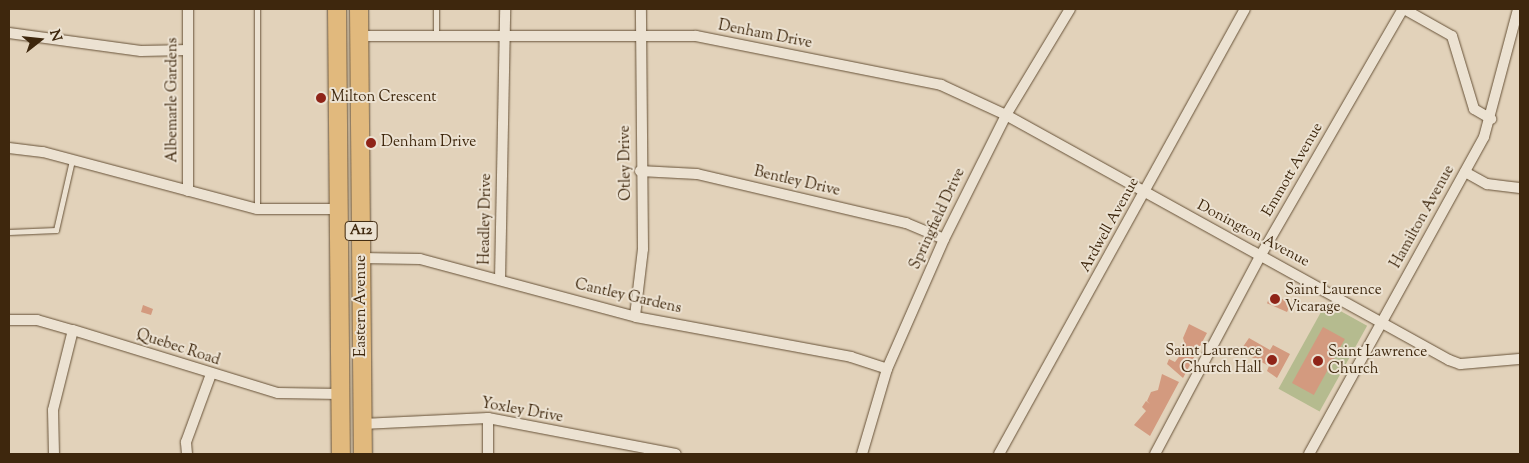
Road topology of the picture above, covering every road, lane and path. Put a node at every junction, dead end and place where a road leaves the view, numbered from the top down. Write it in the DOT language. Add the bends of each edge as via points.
graph roads {
  1 [pos="188,9"];
  2 [pos="257,9"];
  3 [pos="337,9"];
  4 [pos="359,9"];
  5 [pos="436,9"];
  6 [pos="505,9"];
  7 [pos="641,9"];
  8 [pos="1070,9"];
  9 [pos="1245,9"];
  10 [pos="1404,9"];
  11 [pos="1518,9"];
  12 [pos="9,33"];
  13 [pos="436,34"];
  14 [pos="641,34"];
  15 [pos="505,35"];
  16 [pos="360,36"];
  17 [pos="188,50"];
  18 [pos="1006,115"];
  19 [pos="1491,119"];
  20 [pos="9,148"];
  21 [pos="72,160"];
  22 [pos="640,171"];
  23 [pos="1465,172"];
  24 [pos="1520,188"];
  25 [pos="188,191"];
  26 [pos="1145,194"];
  27 [pos="257,209"];
  28 [pos="339,209"];
  29 [pos="9,232"];
  30 [pos="944,239"];
  31 [pos="1262,253"];
  32 [pos="361,258"];
  33 [pos="500,280"];
  34 [pos="635,316"];
  35 [pos="9,320"];
  36 [pos="1382,323"];
  37 [pos="73,330"];
  38 [pos="1520,359"];
  39 [pos="887,369"];
  40 [pos="211,374"];
  41 [pos="340,394"];
  42 [pos="488,418"];
  43 [pos="362,424"];
  44 [pos="54,454"];
  45 [pos="187,454"];
  46 [pos="341,454"];
  47 [pos="363,454"];
  48 [pos="488,454"];
  49 [pos="676,454"];
  50 [pos="862,454"];
  51 [pos="999,454"];
  52 [pos="1155,454"];
  53 [pos="1309,454"];
  1 -- 17 [label="street, Albemarle Gardens"];
  2 -- 27 [label="lane"];
  3 -- 28 [label="highway, Eastern Avenue / A12"];
  4 -- 16 [label="highway, Eastern Avenue / A12"];
  5 -- 13 [label="lane"];
  6 -- 15 [label="street, Headley Drive"];
  7 -- 14 [label="street, Otley Drive"];
  8 -- 18 [label="street, Springfield Drive"];
  9 -- 26 [label="street, Ardwell Avenue"];
  10 -- 19 [label="street" via="1452,36 1460,53 1469,99 1476,112"];
  10 -- 31 [label="street, Emmott Avenue"];
  11 -- 19 [label="street, Hamilton Avenue"];
  12 -- 17 [label="street" via="141,51"];
  13 -- 15 [label="street, Denham Drive"];
  13 -- 16 [label="street, Denham Drive"];
  14 -- 15 [label="street, Denham Drive"];
  14 -- 18 [label="street, Denham Drive" via="696,36 941,85"];
  14 -- 22 [label="street, Otley Drive"];
  15 -- 33 [label="street, Headley Drive"];
  16 -- 32 [label="highway, Eastern Avenue / A12"];
  17 -- 25 [label="street, Albemarle Gardens"];
  18 -- 26 [label="street, Donington Avenue"];
  18 -- 30 [label="street, Springfield Drive"];
  19 -- 23 [label="street, Hamilton Avenue"];
  20 -- 21 [label="street"];
  21 -- 25 [label="street"];
  21 -- 29 [label="lane" via="56,230"];
  22 -- 30 [label="street, Bentley Drive" via="698,174 906,223"];
  22 -- 34 [label="street, Otley Drive" via="643,249"];
  23 -- 24 [label="street" via="1487,184"];
  23 -- 36 [label="street, Hamilton Avenue"];
  25 -- 27 [label="street"];
  26 -- 31 [label="street, Donington Avenue"];
  26 -- 51 [label="street, Ardwell Avenue"];
  27 -- 28 [label="street"];
  28 -- 41 [label="highway, Eastern Avenue / A12"];
  30 -- 39 [label="street, Springfield Drive"];
  31 -- 36 [label="street, Donington Avenue"];
  31 -- 52 [label="street, Emmott Avenue"];
  32 -- 33 [label="street, Cantley Gardens" via="420,259"];
  32 -- 43 [label="highway, Eastern Avenue / A12"];
  33 -- 34 [label="street, Cantley Gardens"];
  34 -- 39 [label="street, Cantley Gardens" via="851,357"];
  35 -- 37 [label="street, Quebec Road" via="37,320"];
  36 -- 38 [label="street, Donington Avenue" via="1460,364"];
  36 -- 53 [label="street, Hamilton Avenue"];
  37 -- 40 [label="street, Quebec Road"];
  37 -- 44 [label="street" via="53,410"];
  39 -- 50 [label="street, Springfield Drive"];
  40 -- 41 [label="street, Quebec Road" via="278,393"];
  40 -- 45 [label="street" via="186,442"];
  41 -- 46 [label="highway, Eastern Avenue / A12"];
  42 -- 43 [label="street, Yoxley Drive"];
  42 -- 48 [label="street"];
  42 -- 49 [label="street, Yoxley Drive"];
  43 -- 47 [label="highway, Eastern Avenue / A12"];
}
